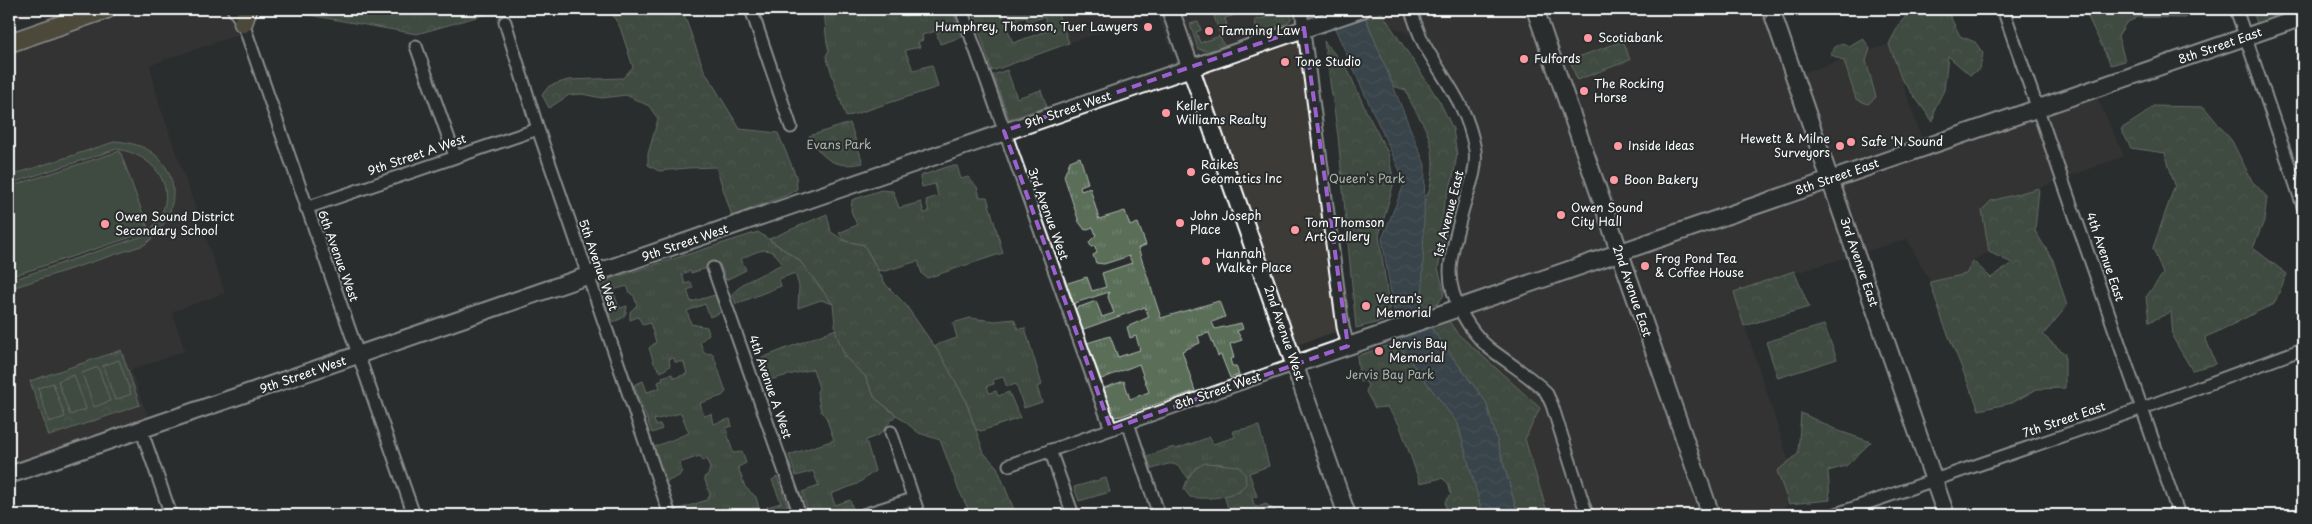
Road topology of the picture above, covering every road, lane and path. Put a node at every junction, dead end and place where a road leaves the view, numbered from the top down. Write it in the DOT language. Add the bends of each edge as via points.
graph roads {
  1 [pos="108,9"];
  2 [pos="751,9"];
  3 [pos="961,9"];
  4 [pos="1170,9"];
  5 [pos="1302,9"];
  6 [pos="1362,9"];
  7 [pos="1410,9"];
  8 [pos="1535,9"];
  9 [pos="1771,9"];
  10 [pos="2004,9"];
  11 [pos="2236,9"];
  12 [pos="241,13"];
  13 [pos="2303,17"];
  14 [pos="505,22"];
  15 [pos="1311,26"];
  16 [pos="2246,37"];
  17 [pos="9,42"];
  18 [pos="416,46"];
  19 [pos="1191,68"];
  20 [pos="2038,108"];
  21 [pos="791,127"];
  22 [pos="538,129"];
  23 [pos="1004,132"];
  24 [pos="455,156"];
  25 [pos="1831,179"];
  26 [pos="2303,206"];
  27 [pos="306,208"];
  28 [pos="1619,253"];
  29 [pos="714,268"];
  30 [pos="587,277"];
  31 [pos="1460,308"];
  32 [pos="1427,319"];
  33 [pos="1348,346"];
  34 [pos="2303,349"];
  35 [pos="359,356"];
  36 [pos="1296,364"];
  37 [pos="2143,408"];
  38 [pos="1128,423"];
  39 [pos="1111,429"];
  40 [pos="142,430"];
  41 [pos="891,432"];
  42 [pos="1050,450"];
  43 [pos="1009,465"];
  44 [pos="9,475"];
  45 [pos="1934,480"];
  46 [pos="913,499"];
  47 [pos="171,515"];
  48 [pos="414,515"];
  49 [pos="670,515"];
  50 [pos="800,515"];
  51 [pos="863,515"];
  52 [pos="919,515"];
  53 [pos="1073,515"];
  54 [pos="1159,515"];
  55 [pos="1347,515"];
  56 [pos="1587,515"];
  57 [pos="1711,515"];
  58 [pos="1833,515"];
  59 [pos="1946,515"];
  60 [pos="2179,515"];
  1 -- 17 [label="main road"];
  2 -- 21 [label="street"];
  3 -- 23 [label="street, 3rd Avenue West"];
  4 -- 19 [label="street, 2nd Avenue West"];
  5 -- 15 [label="street"];
  6 -- 15 [label="street, 9th Street West"];
  7 -- 31 [label="street, 1st Avenue East" via="1424,43 1469,122 1475,152 1474,176 1461,213 1451,265 1452,283"];
  8 -- 28 [label="street, 2nd Avenue East"];
  9 -- 25 [label="street, 3rd Avenue East"];
  10 -- 20 [label="street, 4th Avenue East"];
  11 -- 16 [label="street"];
  12 -- 27 [label="street, 6th Avenue West"];
  13 -- 16 [label="street, 8th Street East"];
  14 -- 22 [label="street, 5th Avenue West"];
  15 -- 19 [label="street, 9th Street West"];
  15 -- 33 [label="street" via="1343,327"];
  16 -- 20 [label="street, 8th Street East"];
  16 -- 26 [label="street"];
  18 -- 24 [label="street"];
  19 -- 23 [label="street, 9th Street West"];
  19 -- 36 [label="street, 2nd Avenue West"];
  20 -- 25 [label="street, 8th Street East"];
  20 -- 37 [label="street, 4th Avenue East"];
  22 -- 24 [label="street, 9th Street A West"];
  22 -- 30 [label="street, 5th Avenue West"];
  23 -- 30 [label="street, 9th Street West"];
  23 -- 39 [label="street, 3rd Avenue West"];
  24 -- 27 [label="street, 9th Street A West"];
  25 -- 28 [label="street, 8th Street East"];
  25 -- 45 [label="street, 3rd Avenue East"];
  27 -- 35 [label="street, 6th Avenue West"];
  28 -- 31 [label="street, 8th Street East"];
  28 -- 57 [label="street, 2nd Avenue East"];
  29 -- 50 [label="street, 4th Avenue A West"];
  30 -- 35 [label="street, 9th Street West"];
  30 -- 49 [label="street, 5th Avenue West"];
  31 -- 32 [label="street, 8th Street East"];
  31 -- 56 [label="street, 1st Avenue East" via="1480,340 1546,392"];
  32 -- 33 [label="street, 8th Street West"];
  33 -- 36 [label="street, 8th Street West"];
  34 -- 37 [label="street, 7th Street East"];
  35 -- 40 [label="street, 9th Street West"];
  35 -- 48 [label="street, 6th Avenue West"];
  36 -- 38 [label="street, 8th Street West"];
  36 -- 55 [label="street, 2nd Avenue West"];
  37 -- 45 [label="street, 7th Street East"];
  37 -- 60 [label="street, 4th Avenue East"];
  38 -- 39 [label="street, 8th Street West"];
  38 -- 54 [label="street"];
  39 -- 42 [label="street, 8th Street West"];
  40 -- 44 [label="street, 9th Street West"];
  40 -- 47 [label="street"];
  41 -- 46 [label="street"];
  42 -- 43 [label="street, 8th Street West"];
  42 -- 53 [label="street"];
  45 -- 58 [label="street, 7th Street East"];
  45 -- 59 [label="street, 3rd Avenue East"];
  46 -- 51 [label="street"];
  46 -- 52 [label="street"];
}
